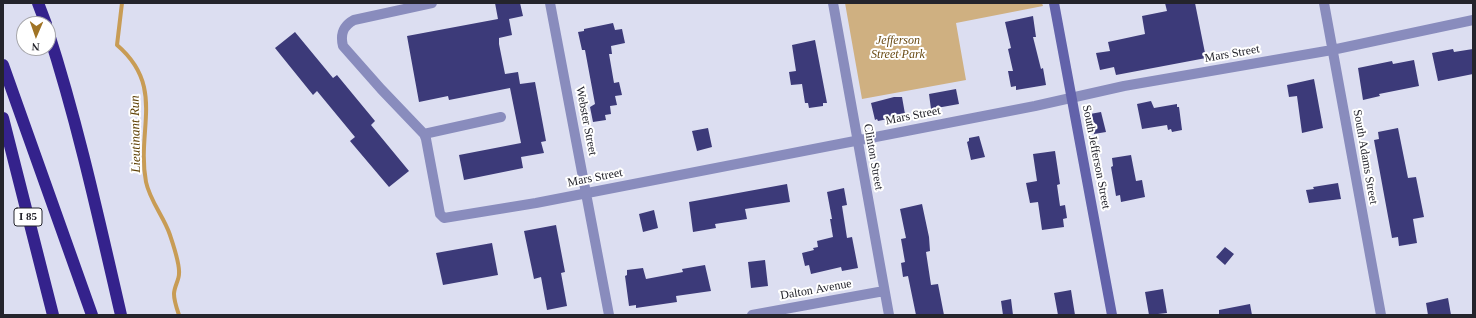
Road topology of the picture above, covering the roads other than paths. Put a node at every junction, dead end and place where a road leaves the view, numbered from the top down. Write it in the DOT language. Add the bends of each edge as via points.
graph roads {
  1 [pos="38,3"];
  2 [pos="432,3"];
  3 [pos="550,3"];
  4 [pos="833,3"];
  5 [pos="1054,3"];
  6 [pos="1324,3"];
  7 [pos="43,16"];
  8 [pos="1473,20"];
  9 [pos="1332,50"];
  10 [pos="56,55"];
  11 [pos="3,65"];
  12 [pos="1071,98"];
  13 [pos="501,117"];
  14 [pos="3,118"];
  15 [pos="424,134"];
  16 [pos="857,141"];
  17 [pos="586,193"];
  18 [pos="884,291"];
  19 [pos="53,315"];
  20 [pos="92,315"];
  21 [pos="122,315"];
  22 [pos="609,315"];
  23 [pos="752,315"];
  24 [pos="889,315"];
  25 [pos="1112,315"];
  26 [pos="1381,315"];
  1 -- 7 [label="highway"];
  2 -- 15 [label="street" via="354,20 343,30 342,38 343,46"];
  3 -- 17 [label="street, Webster Street"];
  4 -- 16 [label="street, Clinton Street"];
  5 -- 12 [label="street, South Jefferson Street"];
  6 -- 9 [label="street, South Adams Street"];
  8 -- 9 [label="street, Mars Street"];
  9 -- 12 [label="street, Mars Street" via="1124,86"];
  9 -- 26 [label="street, South Adams Street"];
  10 -- 21 [label="highway" via="82,148"];
  11 -- 20 [label="highway"];
  12 -- 16 [label="street, Mars Street"];
  12 -- 25 [label="street, South Jefferson Street"];
  13 -- 15 [label="street"];
  14 -- 19 [label="highway, I 85"];
  15 -- 17 [label="street, Mars Street" via="440,214 444,218"];
  16 -- 17 [label="street, Mars Street"];
  16 -- 18 [label="street, Clinton Street"];
  17 -- 22 [label="street, Webster Street"];
  18 -- 23 [label="street, Dalton Avenue"];
  18 -- 24 [label="street, Clinton Street"];
}
